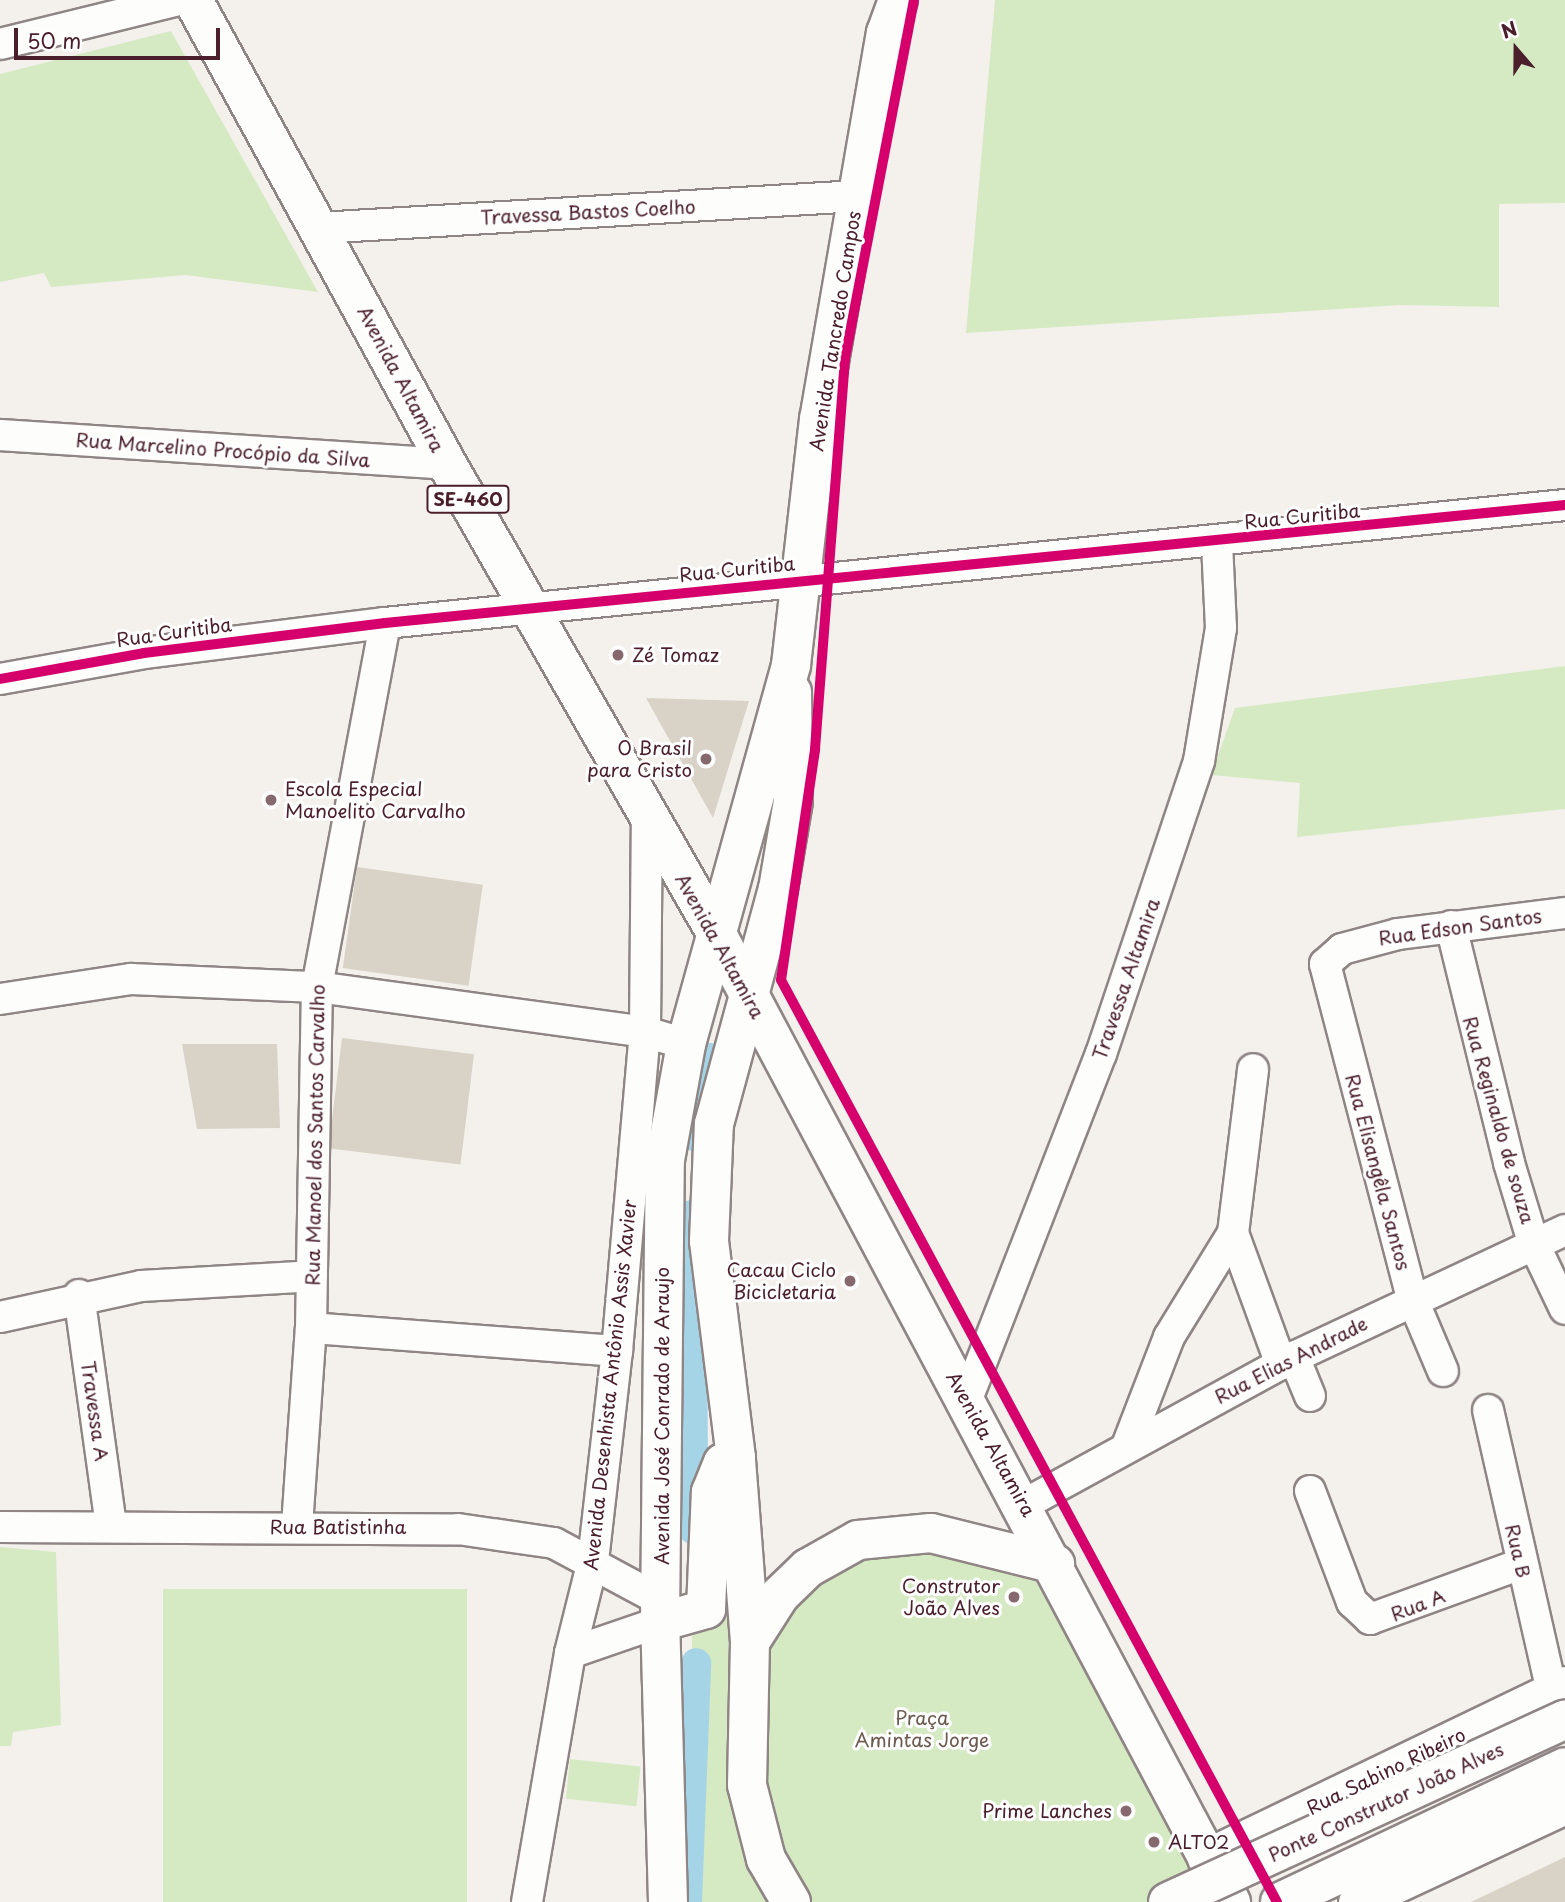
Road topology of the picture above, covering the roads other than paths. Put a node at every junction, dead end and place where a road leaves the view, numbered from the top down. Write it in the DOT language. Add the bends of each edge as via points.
graph roads {
  1 [pos="180,0"];
  2 [pos="193,0"];
  3 [pos="898,0"];
  4 [pos="0,44"];
  5 [pos="857,196"];
  6 [pos="319,228"];
  7 [pos="0,435"];
  8 [pos="447,464"];
  9 [pos="1565,505"];
  10 [pos="1217,543"];
  11 [pos="798,579"];
  12 [pos="534,610"];
  13 [pos="386,623"];
  14 [pos="790,665"];
  15 [pos="0,679"];
  16 [pos="648,814"];
  17 [pos="1565,913"];
  18 [pos="1451,926"];
  19 [pos="719,937"];
  20 [pos="1324,968"];
  21 [pos="317,987"];
  22 [pos="748,995"];
  23 [pos="0,999"];
  24 [pos="645,1032"];
  25 [pos="686,1044"];
  26 [pos="1253,1069"];
  27 [pos="1565,1230"];
  28 [pos="1233,1233"];
  29 [pos="1534,1242"];
  30 [pos="312,1276"];
  31 [pos="79,1295"];
  32 [pos="1412,1298"];
  33 [pos="1565,1309"];
  34 [pos="0,1317"];
  35 [pos="311,1328"];
  36 [pos="617,1351"];
  37 [pos="1288,1361"];
  38 [pos="1443,1371"];
  39 [pos="1310,1396"];
  40 [pos="967,1399"];
  41 [pos="1488,1410"];
  42 [pos="1127,1446"];
  43 [pos="737,1458"];
  44 [pos="1310,1491"];
  45 [pos="1025,1504"];
  46 [pos="111,1526"];
  47 [pos="297,1526"];
  48 [pos="0,1527"];
  49 [pos="593,1561"];
  50 [pos="1055,1564"];
  51 [pos="1521,1564"];
  52 [pos="660,1611"];
  53 [pos="750,1642"];
  54 [pos="570,1653"];
  55 [pos="1561,1698"];
  56 [pos="1565,1766"];
  57 [pos="1565,1805"];
  58 [pos="1206,1858"];
  59 [pos="527,1902"];
  60 [pos="668,1902"];
  61 [pos="791,1902"];
  62 [pos="1168,1902"];
  63 [pos="1231,1902"];
  64 [pos="1280,1902"];
  65 [pos="1357,1902"];
  1 -- 4 [label="street"];
  2 -- 6 [label="main road, Avenida Altamira / SE-460"];
  3 -- 5 [label="main road, Avenida Tancredo Campos"];
  5 -- 6 [label="street, Travessa Bastos Coelho"];
  5 -- 11 [label="main road, Avenida Tancredo Campos"];
  6 -- 8 [label="main road, Avenida Altamira / SE-460"];
  7 -- 8 [label="street, Rua Marcelino Procópio da Silva"];
  8 -- 12 [label="main road, Avenida Altamira / SE-460"];
  9 -- 10 [label="street, Rua Curitiba"];
  10 -- 11 [label="street, Rua Curitiba"];
  10 -- 40 [label="street, Travessa Altamira" via="1222,628 1199,761 1101,1054"];
  11 -- 12 [label="street, Rua Curitiba"];
  11 -- 14 [label="main road, Avenida Tancredo Campos"];
  12 -- 13 [label="street, Rua Curitiba"];
  12 -- 16 [label="main road, Avenida Altamira / SE-460"];
  13 -- 15 [label="street, Rua Curitiba" via="144,653"];
  13 -- 21 [label="street, Rua Manoel dos Santos Carvalho"];
  14 -- 19 [label="main road, Avenida Tancredo Campos"];
  14 -- 22 [label="main road, Avenida Tancredo Campos" via="793,801 778,889"];
  16 -- 19 [label="main road, Avenida Altamira / SE-460"];
  16 -- 24 [label="street, Avenida Desenhista Antônio Assis Xavier"];
  17 -- 18 [label="street, Rua Edson Santos"];
  18 -- 20 [label="street, Rua Edson Santos" via="1352,945 1332,954"];
  18 -- 29 [label="street, Rua Reginaldo de souza" via="1476,1041"];
  19 -- 22 [label="main road, Avenida Altamira / SE-460"];
  19 -- 25 [label="main road, Avenida José Conrado de Araujo"];
  20 -- 32 [label="street, Rua Elisangêla Santos"];
  21 -- 23 [label="street" via="131,979"];
  21 -- 24 [label="street"];
  21 -- 30 [label="street, Rua Manoel dos Santos Carvalho"];
  22 -- 40 [label="main road, Avenida Altamira / SE-460"];
  22 -- 43 [label="main road" via="723,1079 709,1181 713,1298"];
  24 -- 25 [label="street"];
  24 -- 36 [label="street, Avenida Desenhista Antônio Assis Xavier"];
  25 -- 52 [label="main road, Avenida José Conrado de Araujo" via="665,1160"];
  26 -- 28 [label="street"];
  27 -- 29 [label="street, Rua Elias Andrade"];
  28 -- 37 [label="street"];
  28 -- 42 [label="street" via="1169,1337"];
  29 -- 32 [label="street, Rua Elias Andrade"];
  29 -- 33 [label="street, Rua Reginaldo de souza"];
  30 -- 31 [label="street"];
  30 -- 35 [label="street, Rua Manoel dos Santos Carvalho"];
  31 -- 34 [label="street"];
  31 -- 46 [label="street, Travessa A"];
  32 -- 37 [label="street, Rua Elias Andrade"];
  32 -- 38 [label="street, Rua Elisangêla Santos"];
  35 -- 36 [label="street"];
  35 -- 47 [label="street, Rua Manoel dos Santos Carvalho"];
  36 -- 49 [label="street, Avenida Desenhista Antônio Assis Xavier"];
  37 -- 39 [label="street"];
  37 -- 42 [label="street, Rua Elias Andrade"];
  40 -- 45 [label="main road, Avenida Altamira / SE-460"];
  41 -- 51 [label="street, Rua B"];
  42 -- 45 [label="street, Rua Elias Andrade"];
  43 -- 52 [label="main road" via="723,1463 712,1492 706,1609"];
  43 -- 53 [label="main road"];
  44 -- 51 [label="street, Rua A" via="1352,1602 1370,1619"];
  45 -- 50 [label="main road, Avenida Altamira / SE-460"];
  46 -- 47 [label="street, Rua Batistinha"];
  46 -- 48 [label="street, Rua Batistinha"];
  47 -- 49 [label="street, Rua Batistinha" via="458,1529 554,1543"];
  49 -- 52 [label="street, Rua Batistinha"];
  49 -- 54 [label="street, Avenida Desenhista Antônio Assis Xavier"];
  50 -- 53 [label="main road" via="931,1532 858,1540 789,1586"];
  50 -- 58 [label="main road, Avenida Altamira / SE-460"];
  51 -- 55 [label="street, Rua B"];
  52 -- 54 [label="street"];
  52 -- 60 [label="main road, Avenida José Conrado de Araujo"];
  53 -- 61 [label="main road" via="747,1785 766,1859"];
  54 -- 59 [label="street, Avenida Desenhista Antônio Assis Xavier"];
  55 -- 58 [label="street, Rua Sabino Ribeiro"];
  55 -- 62 [label="main road, Ponte Construtor João Alves, bridge"];
  56 -- 64 [label="main road"];
  57 -- 65 [label="street"];
  58 -- 63 [label="main road, Avenida Altamira / SE-460"];
}
